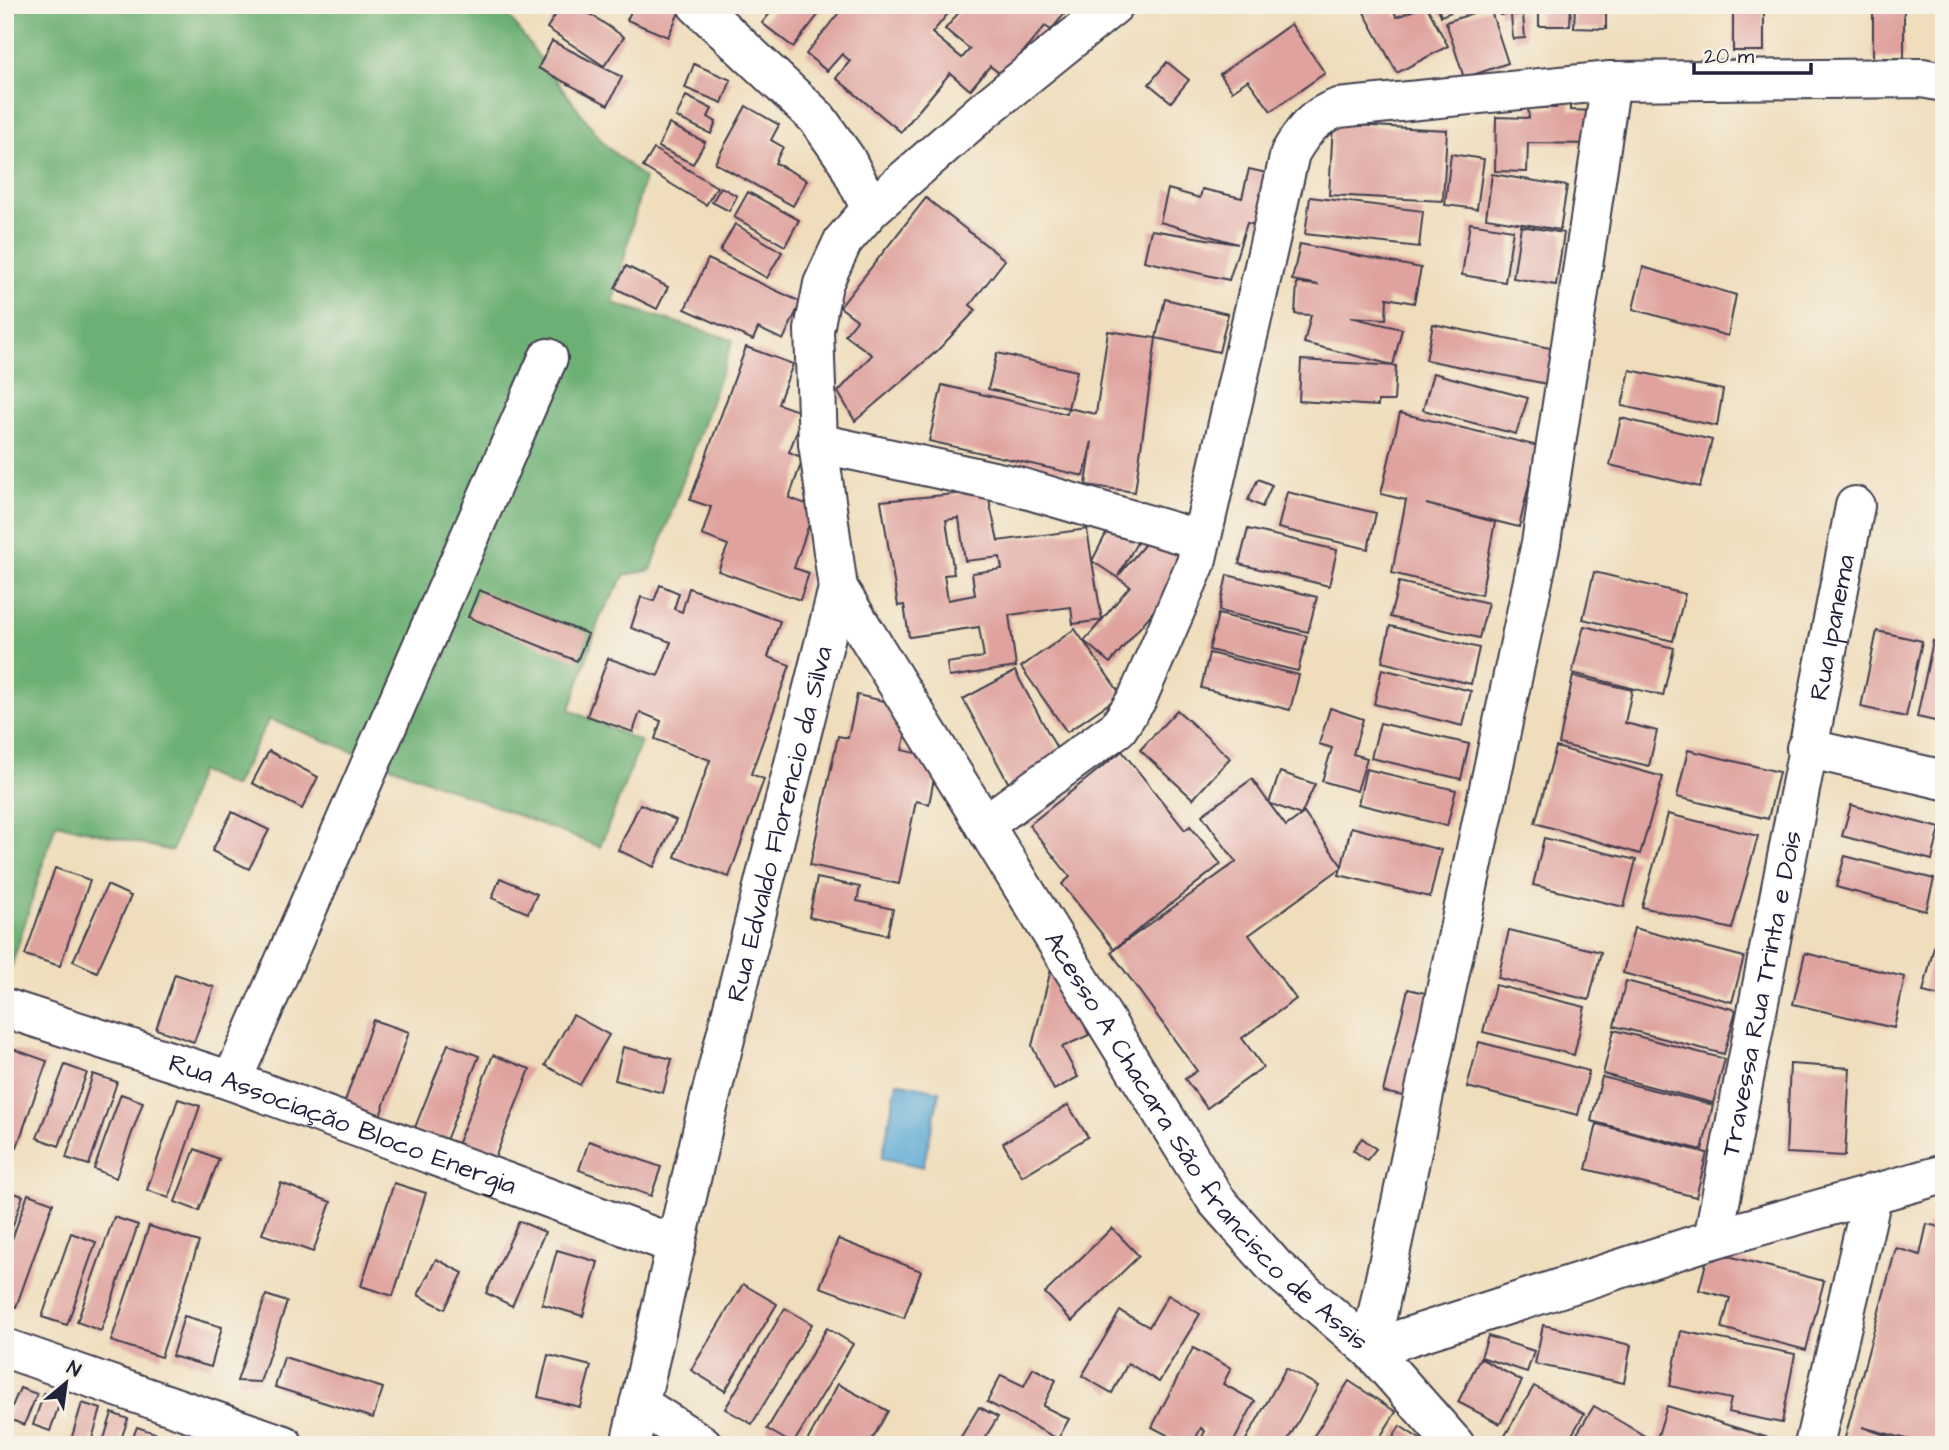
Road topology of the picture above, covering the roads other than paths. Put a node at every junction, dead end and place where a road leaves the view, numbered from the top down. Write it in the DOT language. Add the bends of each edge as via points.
graph roads {
  1 [pos="697,5"];
  2 [pos="1103,8"];
  3 [pos="1611,81"];
  4 [pos="1944,82"];
  5 [pos="871,209"];
  6 [pos="548,358"];
  7 [pos="818,443"];
  8 [pos="1855,506"];
  9 [pos="1202,540"];
  10 [pos="838,588"];
  11 [pos="1806,748"];
  12 [pos="1944,780"];
  13 [pos="984,825"];
  14 [pos="5,1008"];
  15 [pos="232,1081"];
  16 [pos="1944,1174"];
  17 [pos="1874,1193"];
  18 [pos="1713,1239"];
  19 [pos="676,1245"];
  20 [pos="5,1348"];
  21 [pos="1370,1349"];
  22 [pos="639,1404"];
  23 [pos="284,1445"];
  24 [pos="629,1445"];
  25 [pos="702,1445"];
  26 [pos="1455,1445"];
  27 [pos="1814,1445"];
  1 -- 5 [label="street" via="817,118 846,159"];
  2 -- 5 [label="street, Rua Edvaldo Florencio da Silva"];
  3 -- 4 [label="street" via="1922,78"];
  3 -- 9 [label="street" via="1338,108 1321,114 1303,131 1290,153"];
  3 -- 21 [label="street" via="1541,543"];
  5 -- 7 [label="street, Rua Edvaldo Florencio da Silva" via="843,241 823,284 814,330"];
  6 -- 15 [label="street"];
  7 -- 9 [label="street" via="1012,485"];
  7 -- 10 [label="street, Rua Edvaldo Florencio da Silva"];
  8 -- 11 [label="street, Rua Ipanema"];
  9 -- 13 [label="street" via="1136,699 1118,728"];
  10 -- 13 [label="street, Acesso A Chacara São francisco de Assis"];
  10 -- 19 [label="street, Rua Edvaldo Florencio da Silva"];
  11 -- 12 [label="street"];
  11 -- 18 [label="street, Travessa Rua Trinta e Dois"];
  13 -- 21 [label="street, Acesso A Chacara São francisco de Assis" via="1216,1200 1276,1268"];
  14 -- 15 [label="street, Rua Associação Bloco Energia"];
  15 -- 19 [label="street, Rua Associação Bloco Energia"];
  16 -- 17 [label="street"];
  17 -- 18 [label="street, Acesso A Chacara São francisco de Assis"];
  17 -- 27 [label="street"];
  18 -- 21 [label="street, Acesso A Chacara São francisco de Assis"];
  19 -- 22 [label="street, Rua Edvaldo Florencio da Silva"];
  20 -- 23 [label="street"];
  21 -- 26 [label="street"];
  22 -- 24 [label="street, Rua Edvaldo Florencio da Silva"];
  22 -- 25 [label="street"];
}
